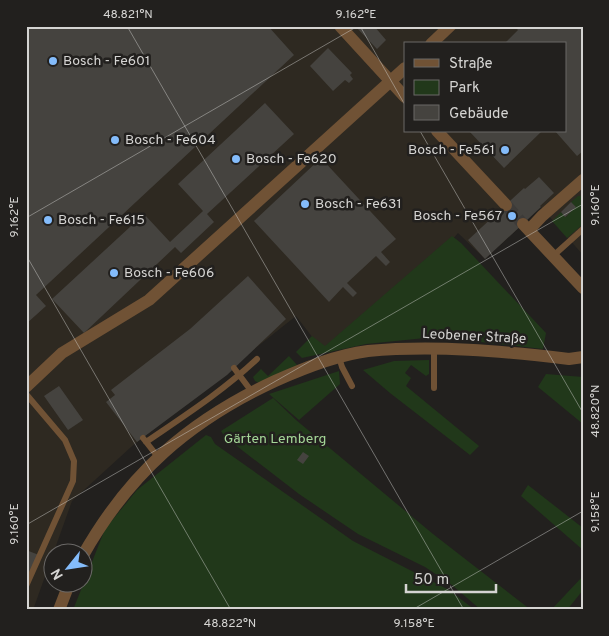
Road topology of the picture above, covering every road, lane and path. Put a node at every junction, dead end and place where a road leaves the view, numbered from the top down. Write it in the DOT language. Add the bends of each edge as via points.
graph roads {
  1 [pos="340,26"];
  2 [pos="450,26"];
  3 [pos="433,42"];
  4 [pos="404,69"];
  5 [pos="391,82"];
  6 [pos="404,96"];
  7 [pos="438,132"];
  8 [pos="583,180"];
  9 [pos="506,205"];
  10 [pos="583,229"];
  11 [pos="553,256"];
  12 [pos="583,288"];
  13 [pos="434,348"];
  14 [pos="339,357"];
  15 [pos="583,358"];
  16 [pos="257,360"];
  17 [pos="234,368"];
  18 [pos="239,376"];
  19 [pos="352,386"];
  20 [pos="26,387"];
  21 [pos="434,388"];
  22 [pos="252,392"];
  23 [pos="26,394"];
  24 [pos="158,457"];
  25 [pos="90,544"];
  26 [pos="26,586"];
  27 [pos="65,594"];
  28 [pos="59,610"];
  1 -- 5 [label="street"];
  2 -- 3 [label="street"];
  4 -- 5 [label="street"];
  5 -- 6 [label="street"];
  5 -- 20 [label="street" via="149,300 62,353"];
  7 -- 9 [label="street"];
  8 -- 11 [label="street" via="526,227"];
  10 -- 11 [label="lane"];
  11 -- 12 [label="street"];
  13 -- 14 [label="street, Leobener Straße" via="367,351"];
  13 -- 15 [label="street, Leobener Straße"];
  13 -- 21 [label="lane"];
  14 -- 19 [label="lane"];
  14 -- 22 [label="street, Leobener Straße"];
  16 -- 18 [label="lane"];
  17 -- 18 [label="lane"];
  18 -- 22 [label="lane"];
  18 -- 24 [label="lane" via="145,440"];
  22 -- 24 [label="street, Leobener Straße" via="210,416"];
  23 -- 26 [label="lane" via="64,440 74,461 73,481"];
  24 -- 25 [label="street, Leobener Straße" via="112,509"];
  27 -- 28 [label="street"];
}
